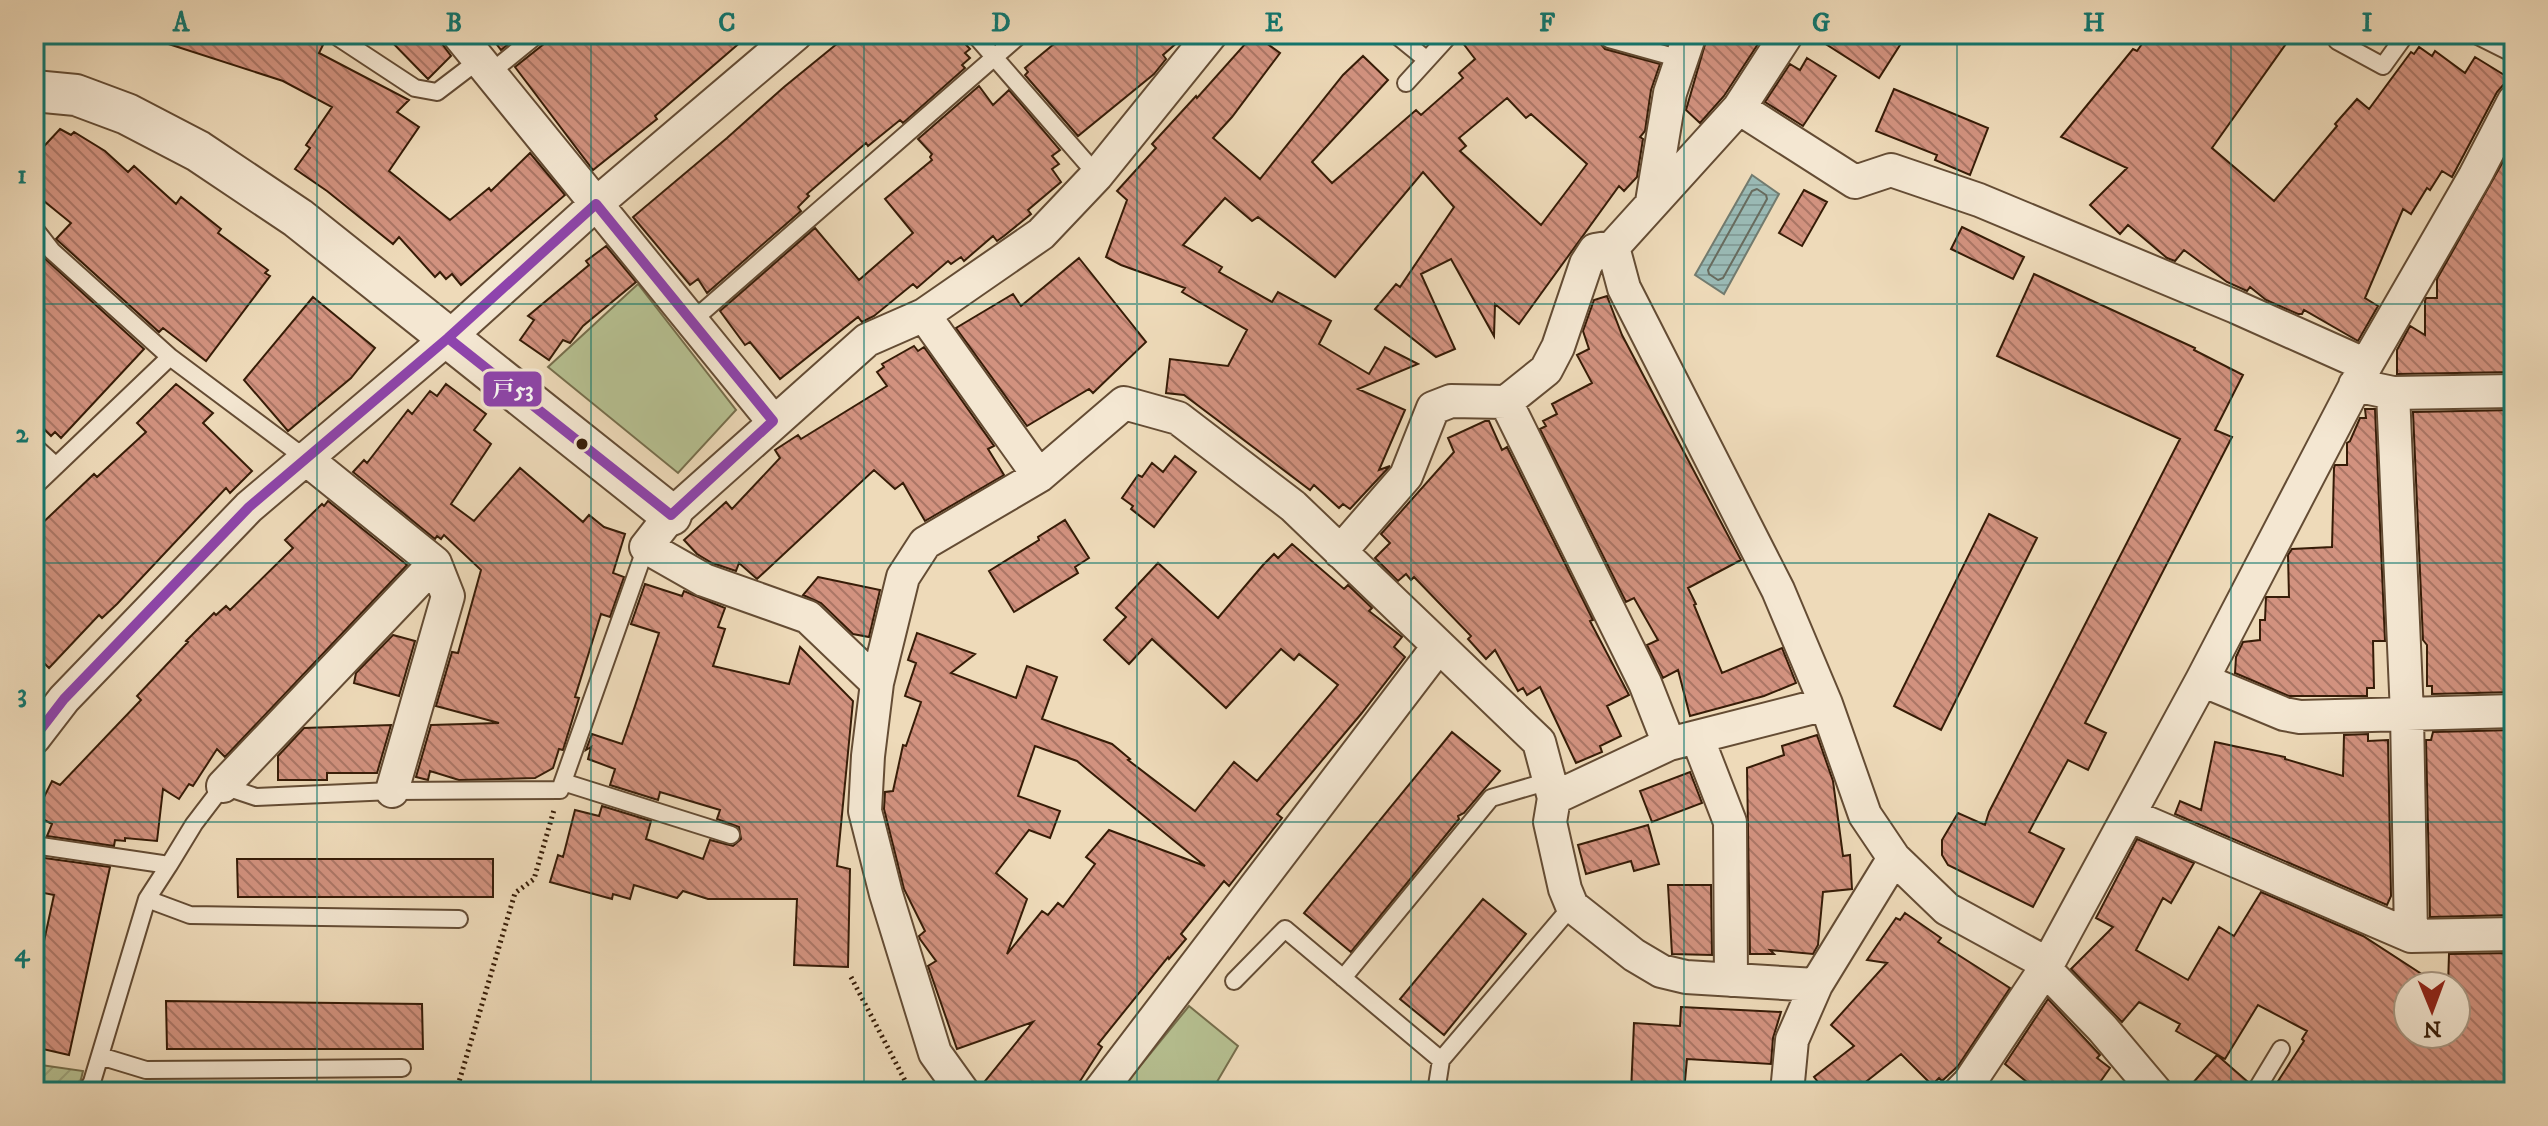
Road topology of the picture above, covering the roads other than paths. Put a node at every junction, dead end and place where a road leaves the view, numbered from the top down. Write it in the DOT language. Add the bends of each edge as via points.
graph roads {
  1 [pos="458,34"];
  2 [pos="538,34"];
  3 [pos="796,34"];
  4 [pos="974,34"];
  5 [pos="1021,34"];
  6 [pos="1211,34"];
  7 [pos="1395,34"];
  8 [pos="1787,34"];
  9 [pos="2406,34"];
  10 [pos="2474,34"];
  11 [pos="339,38"];
  12 [pos="1446,39"];
  13 [pos="1609,39"];
  14 [pos="2337,41"];
  15 [pos="1686,47"];
  16 [pos="2514,54"];
  17 [pos="994,58"];
  18 [pos="1427,60"];
  19 [pos="485,66"];
  20 [pos="1406,83"];
  21 [pos="34,91"];
  22 [pos="2514,101"];
  23 [pos="1739,108"];
  24 [pos="1097,175"];
  25 [pos="1652,202"];
  26 [pos="596,204"];
  27 [pos="34,228"];
  28 [pos="1613,247"];
  29 [pos="924,315"];
  30 [pos="692,321"];
  31 [pos="448,338"];
  32 [pos="170,357"];
  33 [pos="2361,375"];
  34 [pos="2514,391"];
  35 [pos="2393,393"];
  36 [pos="1506,402"];
  37 [pos="773,421"];
  38 [pos="34,446"];
  39 [pos="305,458"];
  40 [pos="56,466"];
  41 [pos="1039,476"];
  42 [pos="34,487"];
  43 [pos="671,515"];
  44 [pos="646,547"];
  45 [pos="1340,552"];
  46 [pos="435,563"];
  47 [pos="1438,647"];
  48 [pos="2202,680"];
  49 [pos="877,683"];
  50 [pos="1826,704"];
  51 [pos="2514,711"];
  52 [pos="2407,714"];
  53 [pos="34,738"];
  54 [pos="1683,740"];
  55 [pos="223,786"];
  56 [pos="562,786"];
  57 [pos="1552,789"];
  58 [pos="392,791"];
  59 [pos="2129,815"];
  60 [pos="731,835"];
  61 [pos="34,845"];
  62 [pos="1894,858"];
  63 [pos="169,865"];
  64 [pos="147,899"];
  65 [pos="1572,906"];
  66 [pos="459,919"];
  67 [pos="2514,934"];
  68 [pos="2411,936"];
  69 [pos="2045,966"];
  70 [pos="1343,978"];
  71 [pos="1731,980"];
  72 [pos="1234,981"];
  73 [pos="1816,985"];
  74 [pos="2281,1049"];
  75 [pos="100,1056"];
  76 [pos="1441,1060"];
  77 [pos="402,1068"];
  78 [pos="86,1092"];
  79 [pos="963,1092"];
  80 [pos="1099,1092"];
  81 [pos="1436,1092"];
  82 [pos="1787,1092"];
  83 [pos="1960,1092"];
  84 [pos="2156,1092"];
  85 [pos="2255,1092"];
  1 -- 19 [label="street"];
  2 -- 19 [label="lane"];
  3 -- 26 [label="street"];
  4 -- 17 [label="lane"];
  5 -- 17 [label="lane"];
  6 -- 24 [label="street"];
  7 -- 18 [label="lane"];
  8 -- 23 [label="street"];
  9 -- 14 [label="lane" via="2383,66"];
  10 -- 16 [label="lane"];
  11 -- 19 [label="lane" via="415,88 437,92"];
  12 -- 18 [label="lane"];
  13 -- 15 [label="lane"];
  15 -- 25 [label="street" via="1670,93"];
  17 -- 24 [label="lane"];
  17 -- 30 [label="lane"];
  18 -- 20 [label="lane"];
  19 -- 26 [label="street"];
  21 -- 31 [label="street" via="89,99 198,151 298,218"];
  22 -- 33 [label="street"];
  23 -- 25 [label="street"];
  23 -- 33 [label="street" via="1855,182 1891,170 1979,200 2236,307"];
  24 -- 29 [label="street" via="1041,234"];
  25 -- 28 [label="street"];
  26 -- 30 [label="street"];
  26 -- 31 [label="street"];
  27 -- 32 [label="lane" via="52,251"];
  28 -- 36 [label="street" via="1595,250 1586,264 1546,370"];
  28 -- 50 [label="street" via="1624,288 1778,590"];
  29 -- 37 [label="street" via="867,340"];
  29 -- 41 [label="street"];
  30 -- 37 [label="street"];
  31 -- 39 [label="street"];
  31 -- 43 [label="street"];
  32 -- 39 [label="lane"];
  32 -- 40 [label="lane"];
  33 -- 35 [label="street"];
  33 -- 48 [label="street"];
  34 -- 35 [label="street"];
  35 -- 52 [label="street"];
  36 -- 45 [label="street" via="1451,401 1433,408 1406,476"];
  36 -- 54 [label="street" via="1645,683"];
  37 -- 43 [label="street"];
  38 -- 40 [label="lane"];
  39 -- 46 [label="street"];
  39 -- 53 [label="street" via="205,552 64,699"];
  40 -- 42 [label="lane"];
  41 -- 45 [label="street" via="1124,403 1178,418 1293,506"];
  41 -- 49 [label="street" via="925,543 903,577"];
  43 -- 44 [label="street"];
  44 -- 49 [label="street" via="704,580 808,617"];
  44 -- 56 [label="lane"];
  45 -- 47 [label="street"];
  46 -- 55 [label="street"];
  46 -- 58 [label="street" via="448,596"];
  47 -- 57 [label="street" via="1539,742"];
  47 -- 80 [label="street"];
  48 -- 52 [label="street" via="2300,717"];
  48 -- 59 [label="street"];
  49 -- 79 [label="street" via="865,811 935,1053"];
  50 -- 54 [label="street"];
  50 -- 62 [label="street" via="1865,815"];
  51 -- 52 [label="street"];
  52 -- 68 [label="street"];
  54 -- 57 [label="street"];
  54 -- 71 [label="street" via="1730,822"];
  55 -- 58 [label="lane" via="256,797"];
  55 -- 63 [label="lane"];
  56 -- 58 [label="lane"];
  56 -- 60 [label="lane"];
  57 -- 65 [label="street" via="1550,822"];
  57 -- 70 [label="lane" via="1491,798"];
  59 -- 68 [label="street"];
  59 -- 69 [label="street"];
  61 -- 63 [label="lane"];
  62 -- 69 [label="street" via="1947,909"];
  62 -- 73 [label="street"];
  63 -- 64 [label="lane"];
  64 -- 66 [label="lane" via="190,915"];
  64 -- 75 [label="lane"];
  65 -- 71 [label="street" via="1661,971"];
  65 -- 76 [label="lane"];
  67 -- 68 [label="street"];
  69 -- 83 [label="street"];
  69 -- 84 [label="street"];
  70 -- 72 [label="lane" via="1285,929"];
  70 -- 76 [label="lane"];
  71 -- 73 [label="street"];
  73 -- 82 [label="street" via="1792,1040"];
  74 -- 85 [label="lane"];
  75 -- 77 [label="lane" via="146,1070"];
  75 -- 78 [label="lane"];
  76 -- 81 [label="lane"];
}
